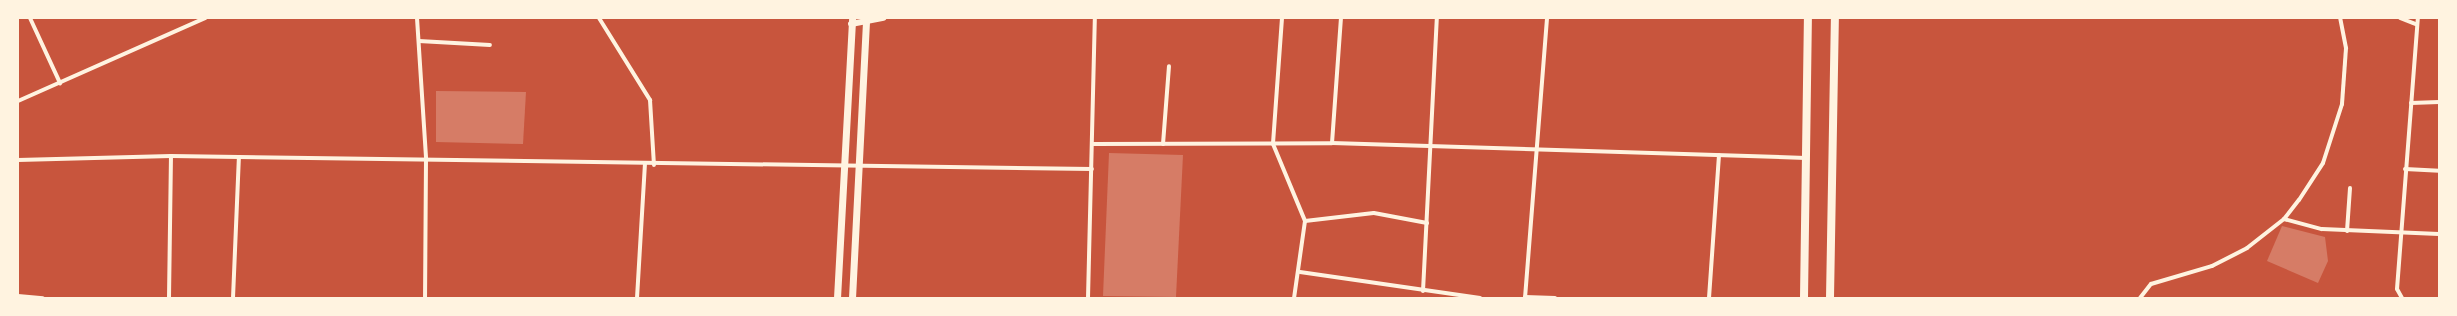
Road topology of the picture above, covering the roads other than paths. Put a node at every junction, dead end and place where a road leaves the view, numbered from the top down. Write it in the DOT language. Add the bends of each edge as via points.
graph roads {
  1 [pos="30,18"];
  2 [pos="205,18"];
  3 [pos="417,18"];
  4 [pos="599,18"];
  5 [pos="883,18"];
  6 [pos="1095,18"];
  7 [pos="1282,18"];
  8 [pos="1341,18"];
  9 [pos="1437,18"];
  10 [pos="1547,18"];
  11 [pos="1808,18"];
  12 [pos="1834,18"];
  13 [pos="2340,18"];
  14 [pos="2400,18"];
  15 [pos="2418,18"];
  16 [pos="197,20"];
  17 [pos="852,21"];
  18 [pos="866,21"];
  19 [pos="2416,24"];
  20 [pos="419,41"];
  21 [pos="490,45"];
  22 [pos="850,58"];
  23 [pos="863,58"];
  24 [pos="1169,66"];
  25 [pos="60,83"];
  26 [pos="18,102"];
  27 [pos="2439,102"];
  28 [pos="2411,103"];
  29 [pos="1332,143"];
  30 [pos="1093,144"];
  31 [pos="1163,144"];
  32 [pos="1273,144"];
  33 [pos="1431,147"];
  34 [pos="1539,150"];
  35 [pos="1719,155"];
  36 [pos="171,156"];
  37 [pos="239,157"];
  38 [pos="1808,158"];
  39 [pos="426,159"];
  40 [pos="18,160"];
  41 [pos="645,164"];
  42 [pos="654,165"];
  43 [pos="859,165"];
  44 [pos="843,166"];
  45 [pos="1092,169"];
  46 [pos="2405,169"];
  47 [pos="2439,171"];
  48 [pos="2350,188"];
  49 [pos="2284,218"];
  50 [pos="1305,221"];
  51 [pos="1427,223"];
  52 [pos="2346,231"];
  53 [pos="2400,233"];
  54 [pos="2439,234"];
  55 [pos="1300,272"];
  56 [pos="1424,290"];
  57 [pos="18,296"];
  58 [pos="43,298"];
  59 [pos="169,298"];
  60 [pos="233,298"];
  61 [pos="425,298"];
  62 [pos="637,298"];
  63 [pos="837,298"];
  64 [pos="852,298"];
  65 [pos="1088,298"];
  66 [pos="1294,298"];
  67 [pos="1480,298"];
  68 [pos="1525,298"];
  69 [pos="1555,298"];
  70 [pos="1709,298"];
  71 [pos="1804,298"];
  72 [pos="1830,298"];
  73 [pos="2140,298"];
  74 [pos="2402,298"];
  1 -- 25 [label="street"];
  2 -- 16 [label="street"];
  3 -- 20 [label="street"];
  4 -- 42 [label="street" via="650,100"];
  5 -- 18 [label="street"];
  6 -- 30 [label="street"];
  7 -- 32 [label="street"];
  8 -- 29 [label="street"];
  9 -- 33 [label="street"];
  10 -- 34 [label="street"];
  11 -- 38 [label="main road"];
  12 -- 72 [label="main road"];
  13 -- 49 [label="street" via="2346,62 2337,124 2323,163"];
  14 -- 19 [label="street"];
  15 -- 19 [label="street"];
  16 -- 25 [label="street"];
  17 -- 18 [label="street"];
  17 -- 22 [label="main road"];
  18 -- 23 [label="main road"];
  19 -- 28 [label="street"];
  20 -- 21 [label="street"];
  20 -- 39 [label="street"];
  22 -- 23 [label="main road"];
  22 -- 44 [label="main road"];
  23 -- 43 [label="main road"];
  24 -- 31 [label="street"];
  25 -- 26 [label="street"];
  27 -- 28 [label="street"];
  28 -- 46 [label="street"];
  29 -- 32 [label="street"];
  29 -- 33 [label="street"];
  30 -- 31 [label="street"];
  30 -- 45 [label="street"];
  31 -- 32 [label="street"];
  32 -- 50 [label="street"];
  33 -- 34 [label="street"];
  33 -- 51 [label="street"];
  34 -- 35 [label="street"];
  34 -- 68 [label="street"];
  35 -- 38 [label="street"];
  35 -- 70 [label="street"];
  36 -- 37 [label="street"];
  36 -- 40 [label="street"];
  36 -- 59 [label="street"];
  37 -- 39 [label="street"];
  37 -- 60 [label="street"];
  38 -- 71 [label="main road"];
  39 -- 41 [label="street"];
  39 -- 61 [label="street"];
  41 -- 42 [label="street"];
  41 -- 62 [label="street"];
  42 -- 44 [label="street"];
  43 -- 44 [label="street"];
  43 -- 45 [label="street"];
  43 -- 64 [label="main road"];
  44 -- 63 [label="main road"];
  45 -- 65 [label="street"];
  46 -- 47 [label="street"];
  46 -- 53 [label="street"];
  48 -- 52 [label="street"];
  49 -- 52 [label="street" via="2312,228"];
  49 -- 73 [label="street" via="2230,257 2151,284"];
  50 -- 51 [label="street" via="1374,213"];
  50 -- 55 [label="street"];
  51 -- 56 [label="street"];
  52 -- 53 [label="street"];
  53 -- 54 [label="street"];
  53 -- 74 [label="street" via="2396,289"];
  55 -- 56 [label="street"];
  55 -- 66 [label="street"];
  56 -- 67 [label="street"];
  57 -- 58 [label="street"];
  68 -- 69 [label="street"];
}
